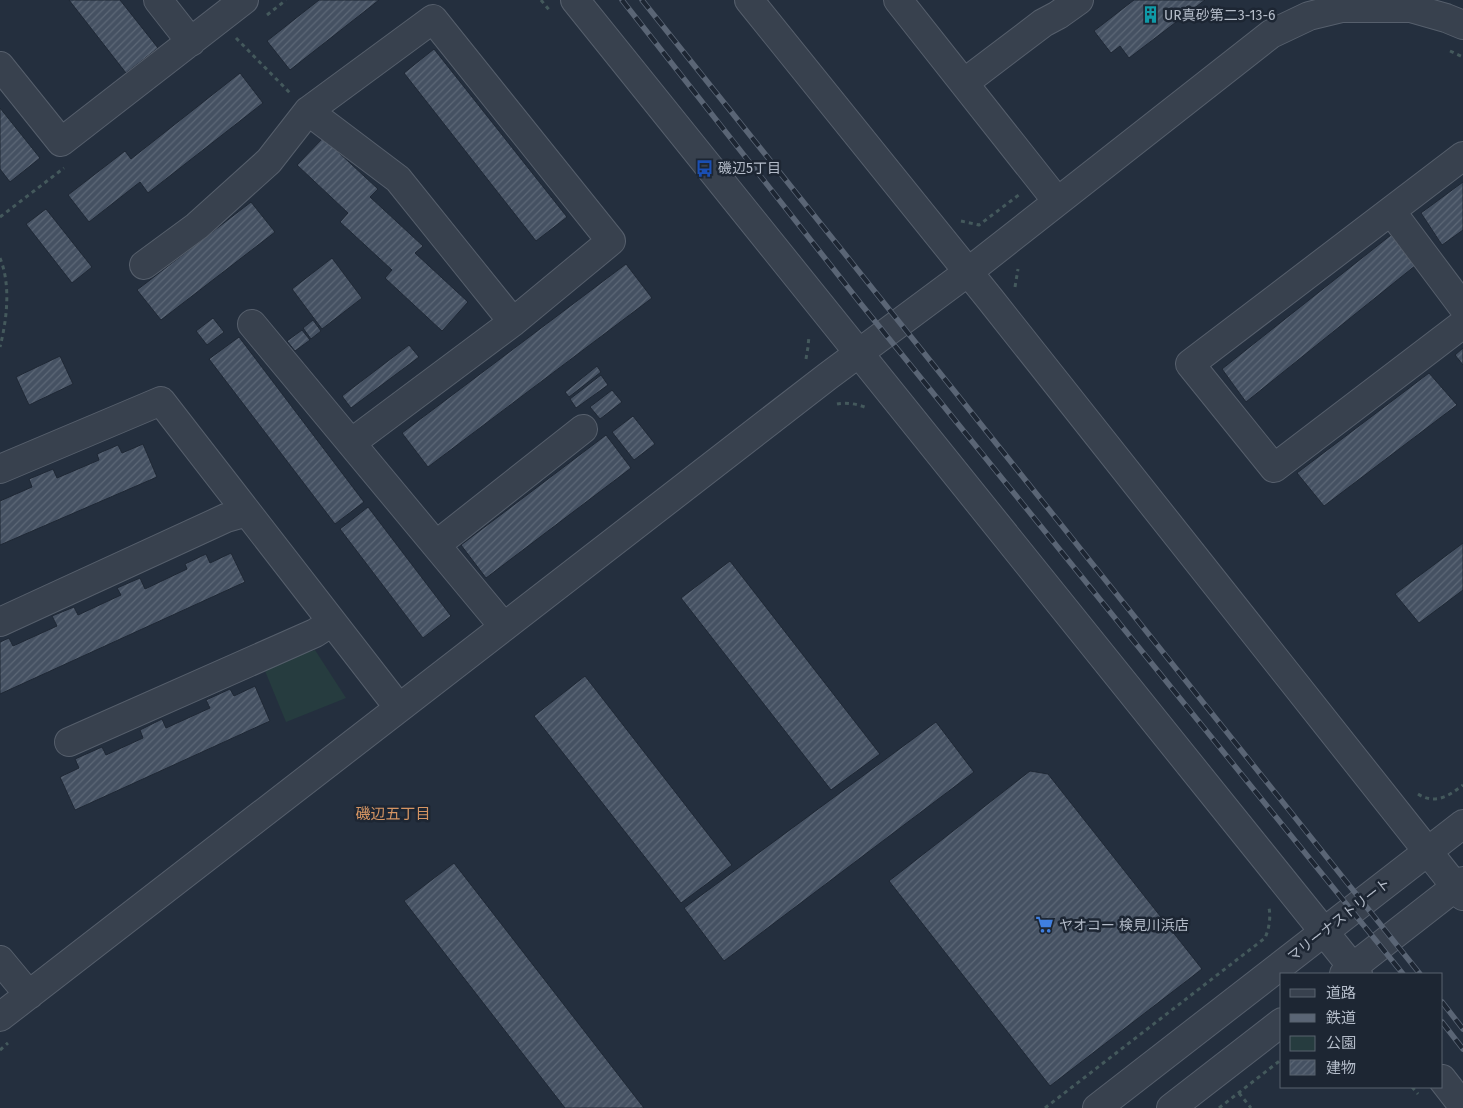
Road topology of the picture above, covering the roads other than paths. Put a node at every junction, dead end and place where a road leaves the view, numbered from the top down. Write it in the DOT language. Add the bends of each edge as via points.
graph roads {
  1 [pos="158,0"];
  2 [pos="244,0"];
  3 [pos="749,0"];
  4 [pos="898,0"];
  5 [pos="1079,0"];
  6 [pos="564,8"];
  7 [pos="1463,25"];
  8 [pos="191,42"];
  9 [pos="0,66"];
  10 [pos="964,84"];
  11 [pos="308,110"];
  12 [pos="1463,156"];
  13 [pos="1058,201"];
  14 [pos="1391,211"];
  15 [pos="144,265"];
  16 [pos="968,272"];
  17 [pos="1463,307"];
  18 [pos="513,322"];
  19 [pos="252,324"];
  20 [pos="1463,324"];
  21 [pos="860,353"];
  22 [pos="583,429"];
  23 [pos="352,443"];
  24 [pos="0,469"];
  25 [pos="247,512"];
  26 [pos="436,545"];
  27 [pos="0,622"];
  28 [pos="332,622"];
  29 [pos="504,627"];
  30 [pos="399,708"];
  31 [pos="69,742"];
  32 [pos="1463,824"];
  33 [pos="1427,851"];
  34 [pos="1461,888"];
  35 [pos="1324,932"];
  36 [pos="0,960"];
  37 [pos="1351,972"];
  38 [pos="29,995"];
  39 [pos="0,1017"];
  40 [pos="1280,1024"];
  41 [pos="1443,1080"];
  42 [pos="1463,1106"];
  43 [pos="1097,1108"];
  44 [pos="1170,1108"];
  1 -- 8 [label="street"];
  2 -- 8 [label="street"];
  3 -- 16 [label="street"];
  4 -- 10 [label="street"];
  5 -- 10 [label="street" via="1043,23"];
  6 -- 21 [label="street"];
  7 -- 13 [label="street" via="1411,8 1342,8 1308,16 1271,34"];
  8 -- 9 [label="street" via="61,142"];
  10 -- 13 [label="street"];
  11 -- 15 [label="street" via="269,161 197,226"];
  11 -- 18 [label="street" via="398,179"];
  11 -- 18 [label="street" via="433,19 611,242"];
  12 -- 14 [label="street"];
  13 -- 16 [label="street"];
  14 -- 17 [label="street"];
  14 -- 20 [label="street" via="1190,364 1274,468"];
  16 -- 21 [label="street"];
  16 -- 33 [label="street"];
  18 -- 23 [label="street"];
  19 -- 23 [label="street"];
  21 -- 29 [label="street"];
  21 -- 35 [label="street"];
  22 -- 26 [label="street"];
  23 -- 26 [label="street"];
  24 -- 25 [label="street" via="161,401"];
  25 -- 27 [label="street" via="226,518"];
  25 -- 28 [label="street"];
  26 -- 29 [label="street"];
  28 -- 30 [label="street"];
  28 -- 31 [label="street" via="315,633"];
  29 -- 30 [label="street"];
  30 -- 38 [label="street"];
  32 -- 33 [label="street, マリーナストリート"];
  33 -- 34 [label="street"];
  33 -- 35 [label="street, マリーナストリート"];
  34 -- 37 [label="street"];
  35 -- 37 [label="street"];
  35 -- 43 [label="street, マリーナストリート"];
  36 -- 38 [label="street"];
  38 -- 39 [label="street"];
  40 -- 44 [label="street"];
  41 -- 42 [label="street"];
}
